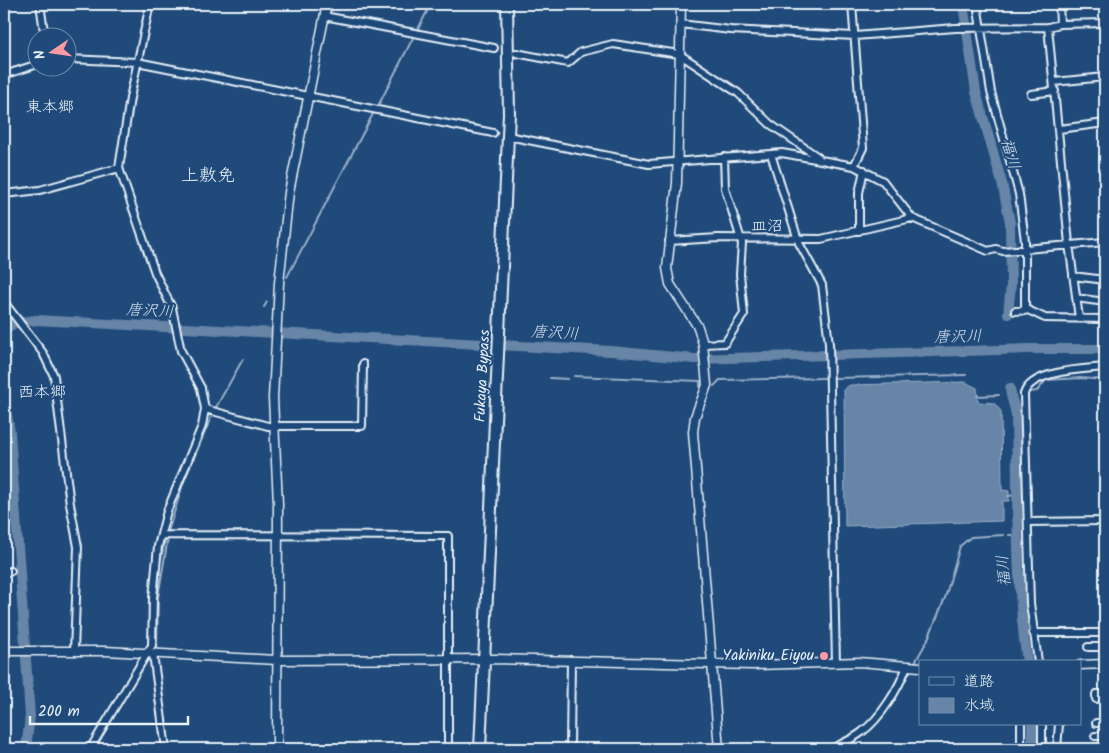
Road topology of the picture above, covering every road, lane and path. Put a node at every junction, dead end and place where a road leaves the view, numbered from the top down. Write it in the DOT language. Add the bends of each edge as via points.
graph roads {
  1 [pos="40,4"];
  2 [pos="150,4"];
  3 [pos="327,4"];
  4 [pos="507,4"];
  5 [pos="681,4"];
  6 [pos="852,4"];
  7 [pos="977,4"];
  8 [pos="1059,4"];
  9 [pos="324,16"];
  10 [pos="1105,23"];
  11 [pos="680,24"];
  12 [pos="1060,24"];
  13 [pos="980,27"];
  14 [pos="1048,27"];
  15 [pos="44,28"];
  16 [pos="855,36"];
  17 [pos="494,48"];
  18 [pos="516,53"];
  19 [pos="679,54"];
  20 [pos="78,59"];
  21 [pos="137,62"];
  22 [pos="28,67"];
  23 [pos="4,75"];
  24 [pos="1105,77"];
  25 [pos="1054,82"];
  26 [pos="1055,91"];
  27 [pos="1031,94"];
  28 [pos="308,96"];
  29 [pos="1105,123"];
  30 [pos="1059,129"];
  31 [pos="493,133"];
  32 [pos="513,137"];
  33 [pos="771,154"];
  34 [pos="724,157"];
  35 [pos="821,159"];
  36 [pos="676,163"];
  37 [pos="854,166"];
  38 [pos="119,168"];
  39 [pos="864,170"];
  40 [pos="4,194"];
  41 [pos="912,218"];
  42 [pos="859,230"];
  43 [pos="742,238"];
  44 [pos="798,239"];
  45 [pos="669,241"];
  46 [pos="1105,242"];
  47 [pos="1070,244"];
  48 [pos="1024,249"];
  49 [pos="1073,276"];
  50 [pos="1105,280"];
  51 [pos="1076,298"];
  52 [pos="4,302"];
  53 [pos="1105,302"];
  54 [pos="1016,311"];
  55 [pos="1025,311"];
  56 [pos="1079,318"];
  57 [pos="1105,319"];
  58 [pos="703,345"];
  59 [pos="363,364"];
  60 [pos="1105,367"];
  61 [pos="206,409"];
  62 [pos="274,426"];
  63 [pos="1105,521"];
  64 [pos="1028,522"];
  65 [pos="161,535"];
  66 [pos="278,535"];
  67 [pos="1033,633"];
  68 [pos="1105,633"];
  69 [pos="1105,647"];
  70 [pos="1088,648"];
  71 [pos="4,651"];
  72 [pos="74,651"];
  73 [pos="151,654"];
  74 [pos="447,659"];
  75 [pos="277,660"];
  76 [pos="483,660"];
  77 [pos="571,660"];
  78 [pos="1038,660"];
  79 [pos="836,663"];
  80 [pos="713,664"];
  81 [pos="1105,664"];
  82 [pos="1082,665"];
  83 [pos="907,666"];
  84 [pos="919,667"];
  85 [pos="1105,694"];
  86 [pos="1096,699"];
  87 [pos="1096,723"];
  88 [pos="1105,723"];
  89 [pos="1021,726"];
  90 [pos="1042,726"];
  91 [pos="1059,726"];
  92 [pos="1095,736"];
  93 [pos="1105,736"];
  94 [pos="1057,748"];
  95 [pos="90,749"];
  96 [pos="166,749"];
  97 [pos="277,749"];
  98 [pos="448,749"];
  99 [pos="480,749"];
  100 [pos="570,749"];
  101 [pos="719,749"];
  102 [pos="831,749"];
  103 [pos="1021,749"];
  104 [pos="1042,749"];
  105 [pos="1048,749"];
  1 -- 15 [label="street"];
  2 -- 21 [label="street"];
  3 -- 9 [label="street"];
  4 -- 76 [label="highway, Fukaya Bypass" via="509,114"];
  5 -- 11 [label="street"];
  6 -- 16 [label="street"];
  7 -- 13 [label="street"];
  8 -- 12 [label="street"];
  9 -- 17 [label="street"];
  9 -- 28 [label="street"];
  10 -- 12 [label="street"];
  11 -- 16 [label="street"];
  11 -- 19 [label="street"];
  12 -- 14 [label="street"];
  13 -- 14 [label="street"];
  13 -- 16 [label="street"];
  13 -- 48 [label="street" via="991,92 1019,194"];
  14 -- 25 [label="street"];
  16 -- 37 [label="street" via="863,148"];
  18 -- 19 [label="street" via="568,63 582,52 613,44"];
  19 -- 35 [label="street" via="738,93 770,124"];
  19 -- 36 [label="street"];
  20 -- 21 [label="street"];
  21 -- 28 [label="street"];
  21 -- 38 [label="street"];
  22 -- 23 [label="street"];
  24 -- 25 [label="street"];
  25 -- 26 [label="street"];
  26 -- 27 [label="street"];
  26 -- 30 [label="street"];
  28 -- 31 [label="street"];
  28 -- 62 [label="street" via="285,222 275,352"];
  29 -- 30 [label="street"];
  30 -- 47 [label="street"];
  32 -- 36 [label="street" via="649,164"];
  33 -- 34 [label="street"];
  33 -- 35 [label="street"];
  33 -- 44 [label="street"];
  34 -- 36 [label="street"];
  34 -- 43 [label="street" via="724,188"];
  35 -- 37 [label="street"];
  36 -- 45 [label="street" via="677,183"];
  37 -- 39 [label="street"];
  38 -- 40 [label="street" via="40,190"];
  38 -- 61 [label="street" via="155,274 174,316 183,356 202,392"];
  39 -- 41 [label="street" via="882,181"];
  39 -- 42 [label="street" via="859,193"];
  41 -- 42 [label="street"];
  41 -- 48 [label="street" via="988,251 996,248 1003,251"];
  42 -- 44 [label="street" via="821,239"];
  43 -- 44 [label="street"];
  43 -- 45 [label="street"];
  43 -- 58 [label="street" via="743,317 725,343"];
  44 -- 79 [label="street" via="822,285 829,344"];
  45 -- 58 [label="street" via="668,278 698,327"];
  46 -- 47 [label="street"];
  47 -- 48 [label="street"];
  47 -- 49 [label="street"];
  48 -- 55 [label="street"];
  49 -- 50 [label="street"];
  49 -- 51 [label="street"];
  51 -- 53 [label="street"];
  51 -- 56 [label="street"];
  52 -- 72 [label="street" via="45,357 54,376 78,547"];
  54 -- 55 [label="street"];
  55 -- 56 [label="street" via="1045,318"];
  56 -- 57 [label="street"];
  58 -- 80 [label="street" via="706,391 695,417 693,432"];
  59 -- 62 [label="street" via="362,426"];
  60 -- 64 [label="street" via="1044,376 1025,390"];
  61 -- 62 [label="street"];
  61 -- 65 [label="street"];
  62 -- 66 [label="street"];
  63 -- 64 [label="street"];
  64 -- 67 [label="street"];
  65 -- 66 [label="street"];
  65 -- 73 [label="street" via="155,565"];
  66 -- 74 [label="street" via="448,536"];
  66 -- 75 [label="street"];
  67 -- 68 [label="street"];
  67 -- 78 [label="street"];
  69 -- 70 [label="street"];
  71 -- 72 [label="street"];
  72 -- 73 [label="street"];
  73 -- 75 [label="street"];
  73 -- 95 [label="street"];
  73 -- 96 [label="street"];
  74 -- 75 [label="street"];
  74 -- 76 [label="street"];
  74 -- 98 [label="street"];
  75 -- 97 [label="street"];
  76 -- 77 [label="street"];
  76 -- 99 [label="highway, Fukaya Bypass"];
  77 -- 80 [label="street"];
  77 -- 100 [label="street"];
  79 -- 80 [label="street"];
  79 -- 83 [label="street"];
  80 -- 101 [label="street"];
  81 -- 82 [label="street"];
  83 -- 84 [label="street"];
  83 -- 102 [label="street" via="871,724"];
  85 -- 86 [label="street" via="1096,694"];
  87 -- 88 [label="street"];
  89 -- 103 [label="street"];
  90 -- 104 [label="street"];
  91 -- 94 [label="street"];
  92 -- 93 [label="street"];
  94 -- 105 [label="street"];
}
